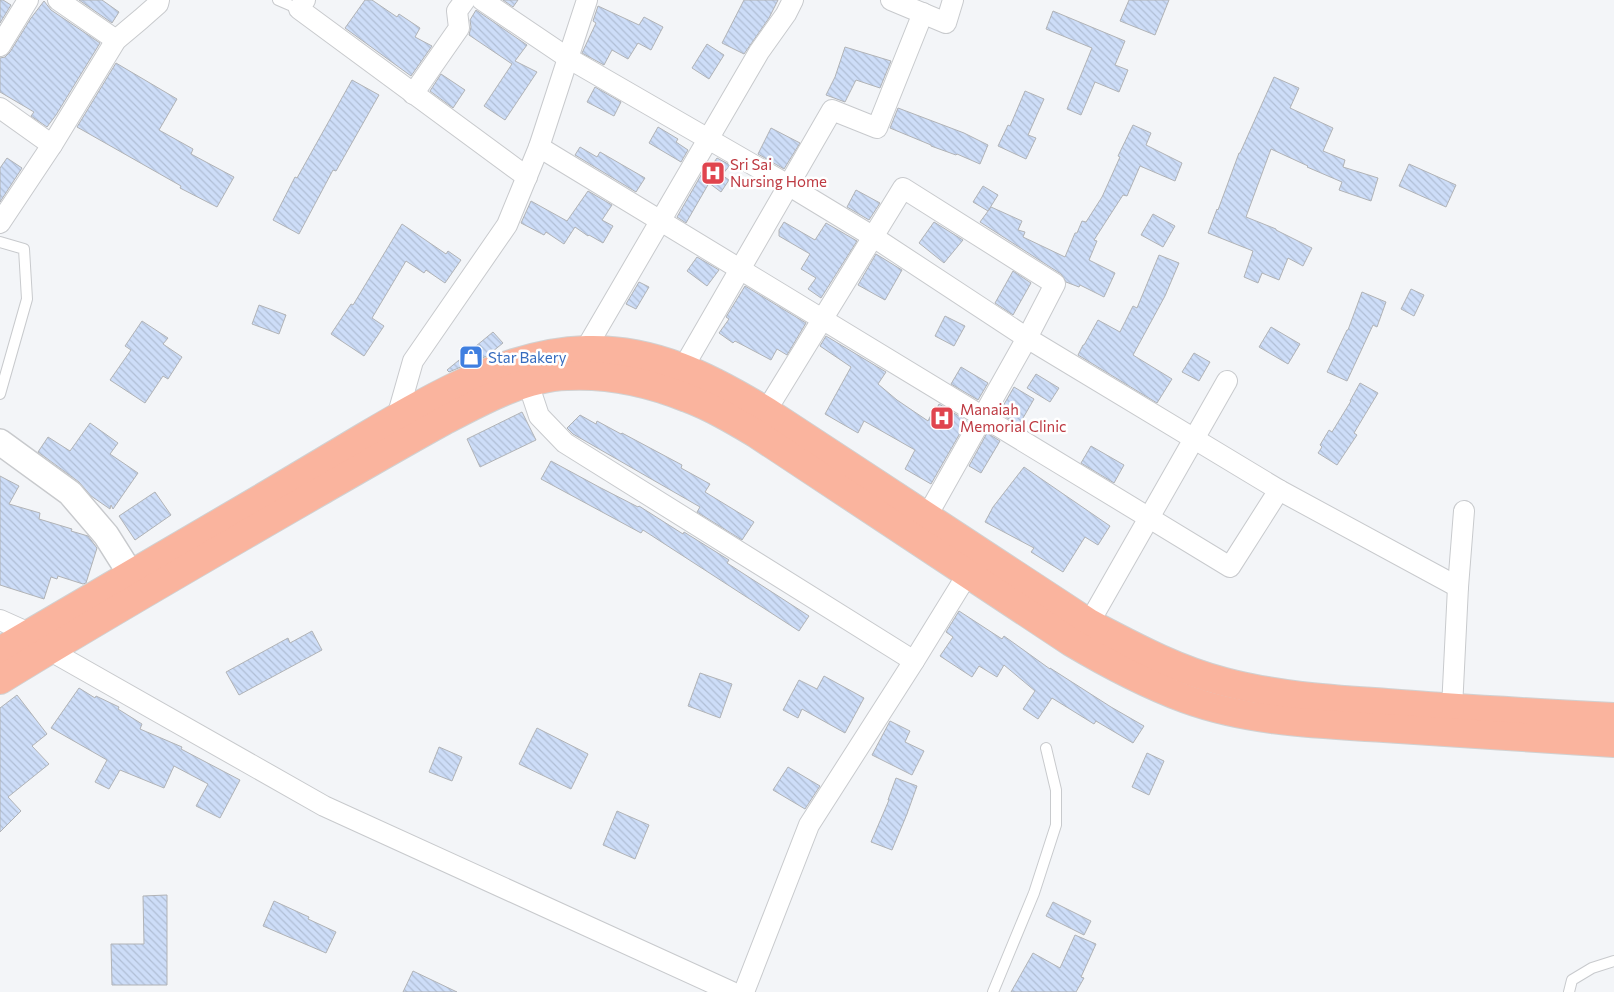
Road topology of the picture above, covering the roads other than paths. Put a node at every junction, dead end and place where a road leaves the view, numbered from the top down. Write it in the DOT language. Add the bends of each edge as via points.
graph roads {
  1 [pos="28,0"];
  2 [pos="58,0"];
  3 [pos="159,0"];
  4 [pos="278,0"];
  5 [pos="465,0"];
  6 [pos="482,0"];
  7 [pos="587,0"];
  8 [pos="793,0"];
  9 [pos="891,0"];
  10 [pos="953,0"];
  11 [pos="302,5"];
  12 [pos="923,13"];
  13 [pos="116,40"];
  14 [pos="0,46"];
  15 [pos="568,58"];
  16 [pos="414,94"];
  17 [pos="0,108"];
  18 [pos="708,138"];
  19 [pos="52,144"];
  20 [pos="539,147"];
  21 [pos="527,177"];
  22 [pos="788,185"];
  23 [pos="660,220"];
  24 [pos="0,223"];
  25 [pos="872,236"];
  26 [pos="0,242"];
  27 [pos="740,269"];
  28 [pos="823,320"];
  29 [pos="1027,338"];
  30 [pos="585,350"];
  31 [pos="683,368"];
  32 [pos="1227,381"];
  33 [pos="528,383"];
  34 [pos="0,394"];
  35 [pos="766,411"];
  36 [pos="397,417"];
  37 [pos="982,417"];
  38 [pos="1195,438"];
  39 [pos="0,442"];
  40 [pos="1279,490"];
  41 [pos="282,500"];
  42 [pos="1464,511"];
  43 [pos="927,516"];
  44 [pos="1149,518"];
  45 [pos="974,562"];
  46 [pos="137,584"];
  47 [pos="1458,587"];
  48 [pos="0,620"];
  49 [pos="1089,623"];
  50 [pos="39,642"];
  51 [pos="0,651"];
  52 [pos="914,660"];
  53 [pos="0,680"];
  54 [pos="1452,708"];
  55 [pos="1614,717"];
  56 [pos="1614,743"];
  57 [pos="1046,748"];
  58 [pos="1614,962"];
  59 [pos="732,992"];
  60 [pos="744,992"];
  61 [pos="993,992"];
  62 [pos="1569,992"];
  1 -- 14 [label="street"];
  2 -- 13 [label="street"];
  3 -- 13 [label="street"];
  4 -- 11 [label="lane"];
  5 -- 16 [label="street" via="457,11 459,28"];
  6 -- 15 [label="street"];
  7 -- 15 [label="street"];
  8 -- 18 [label="street" via="758,52"];
  9 -- 12 [label="street"];
  10 -- 12 [label="street" via="946,22"];
  11 -- 16 [label="street"];
  12 -- 22 [label="street" via="877,128 832,110"];
  13 -- 19 [label="street"];
  15 -- 18 [label="street"];
  15 -- 20 [label="street"];
  16 -- 21 [label="street"];
  17 -- 19 [label="street"];
  18 -- 22 [label="street"];
  18 -- 23 [label="street"];
  19 -- 24 [label="street"];
  20 -- 21 [label="street"];
  20 -- 23 [label="street"];
  21 -- 36 [label="street" via="507,225 413,361"];
  22 -- 25 [label="street"];
  22 -- 27 [label="street"];
  23 -- 27 [label="street"];
  23 -- 30 [label="street"];
  25 -- 28 [label="street"];
  25 -- 29 [label="street"];
  25 -- 29 [label="street" via="902,188 1055,284"];
  26 -- 34 [label="lane" via="24,249 27,299"];
  27 -- 28 [label="street"];
  27 -- 31 [label="street"];
  28 -- 35 [label="street"];
  28 -- 37 [label="street"];
  29 -- 37 [label="street"];
  29 -- 38 [label="street"];
  30 -- 31 [label="highway" via="652,357"];
  30 -- 36 [label="highway" via="552,354 486,372"];
  31 -- 35 [label="highway" via="725,386"];
  32 -- 38 [label="street"];
  33 -- 41 [label="highway" via="491,396 400,445"];
  33 -- 45 [label="highway" via="565,376 603,377 647,384 687,397 755,433"];
  33 -- 52 [label="street" via="539,416 565,443"];
  35 -- 43 [label="highway"];
  36 -- 41 [label="highway"];
  37 -- 43 [label="street"];
  37 -- 44 [label="street"];
  38 -- 40 [label="street"];
  38 -- 44 [label="street"];
  39 -- 46 [label="street" via="70,493 106,535"];
  40 -- 44 [label="street" via="1230,567"];
  40 -- 47 [label="street"];
  41 -- 46 [label="highway"];
  42 -- 47 [label="street"];
  43 -- 45 [label="highway"];
  44 -- 49 [label="street"];
  45 -- 49 [label="highway"];
  45 -- 52 [label="street"];
  45 -- 56 [label="highway" via="1071,642 1104,662 1187,699 1226,710 1322,724"];
  46 -- 50 [label="highway"];
  47 -- 54 [label="street"];
  48 -- 50 [label="street"];
  49 -- 54 [label="highway" via="1181,668 1224,682 1318,698"];
  50 -- 51 [label="highway"];
  50 -- 53 [label="highway"];
  50 -- 59 [label="street" via="324,806"];
  52 -- 60 [label="street" via="809,824"];
  54 -- 55 [label="highway"];
  57 -- 61 [label="lane" via="1056,790 1056,826 1034,893"];
  58 -- 62 [label="lane" via="1592,968 1572,980"];
}
